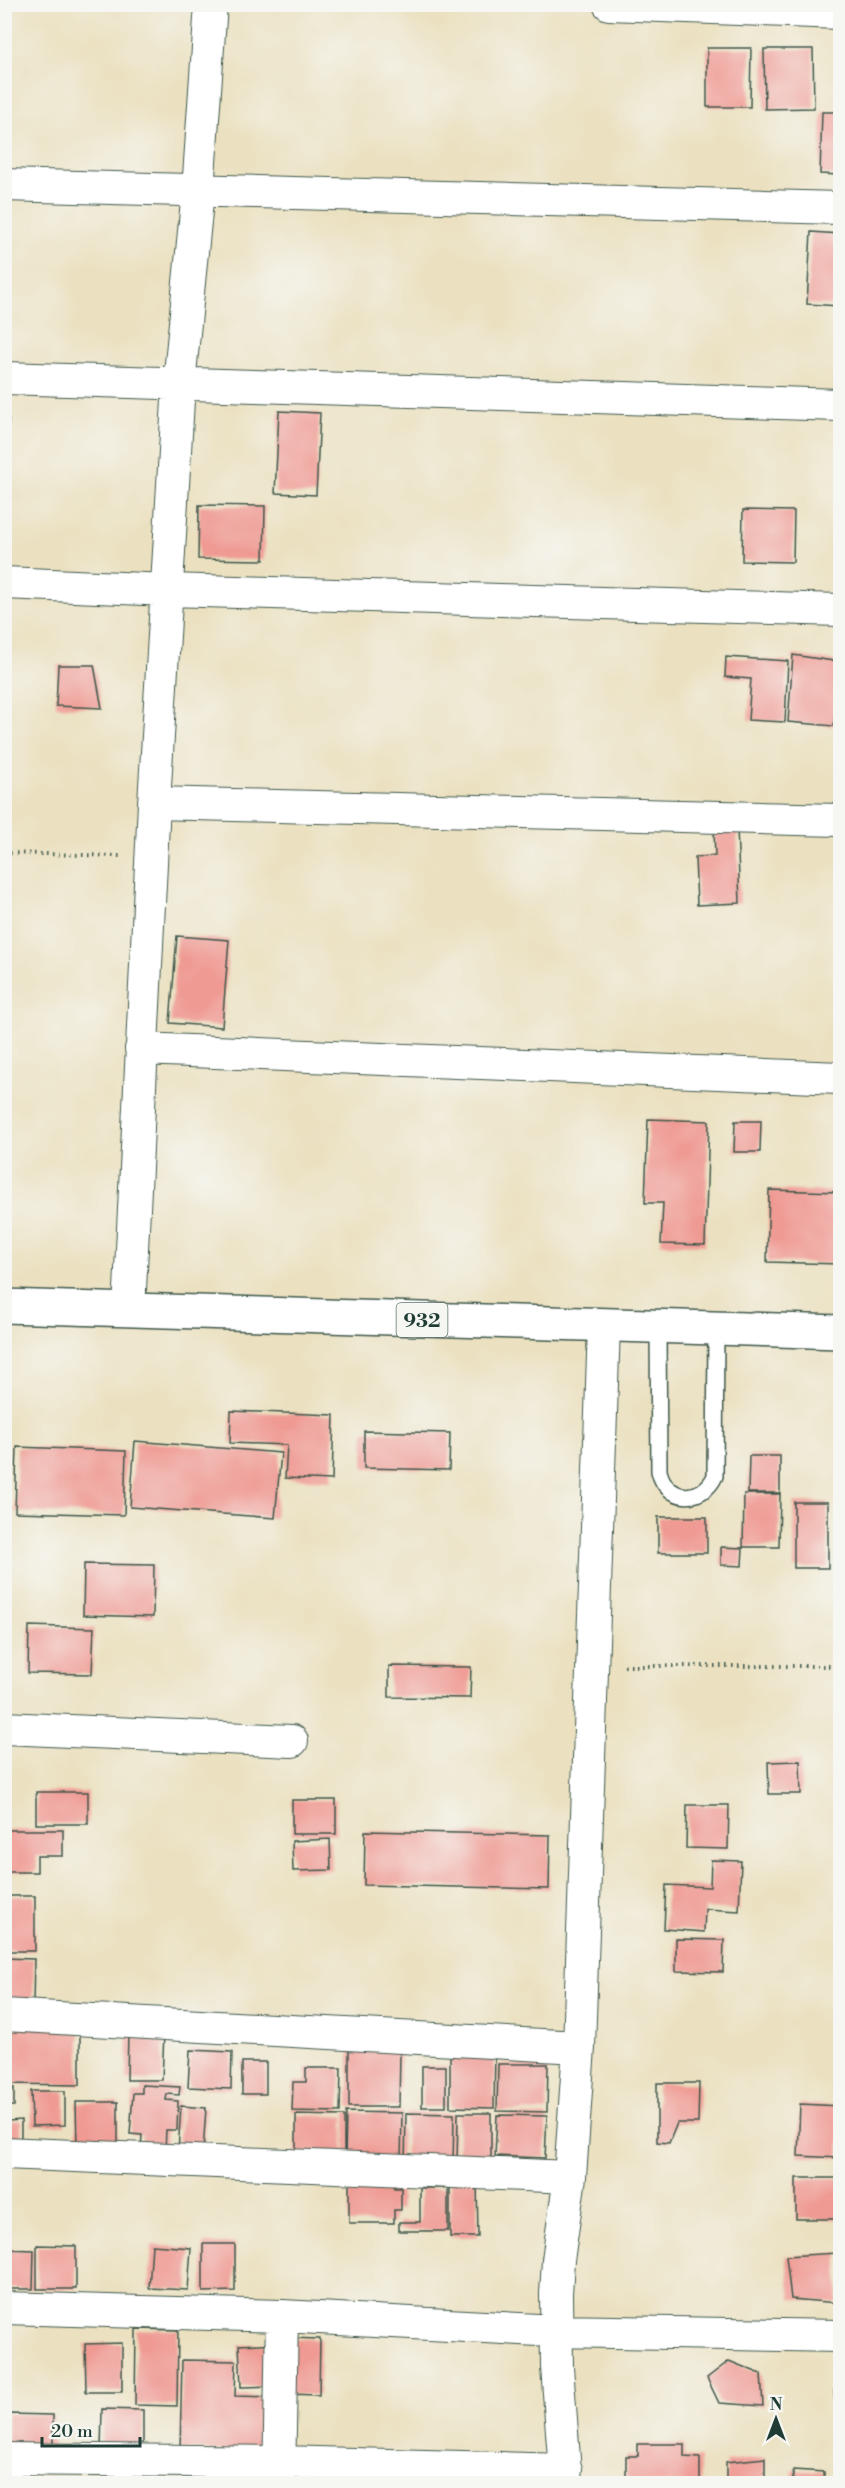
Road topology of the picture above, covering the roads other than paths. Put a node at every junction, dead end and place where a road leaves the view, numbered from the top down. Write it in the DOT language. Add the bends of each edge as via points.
graph roads {
  1 [pos="211,4"];
  2 [pos="609,4"];
  3 [pos="840,13"];
  4 [pos="4,185"];
  5 [pos="198,191"];
  6 [pos="840,208"];
  7 [pos="4,378"];
  8 [pos="179,384"];
  9 [pos="840,405"];
  10 [pos="4,583"];
  11 [pos="168,590"];
  12 [pos="840,610"];
  13 [pos="154,803"];
  14 [pos="840,820"];
  15 [pos="141,1049"];
  16 [pos="840,1077"];
  17 [pos="4,1306"];
  18 [pos="129,1310"];
  19 [pos="604,1326"];
  20 [pos="658,1327"];
  21 [pos="716,1329"];
  22 [pos="840,1332"];
  23 [pos="4,1728"];
  24 [pos="292,1741"];
  25 [pos="4,2015"];
  26 [pos="579,2047"];
  27 [pos="4,2152"];
  28 [pos="570,2176"];
  29 [pos="4,2308"];
  30 [pos="282,2316"];
  31 [pos="557,2331"];
  32 [pos="840,2336"];
  33 [pos="4,2458"];
  34 [pos="280,2473"];
  35 [pos="566,2477"];
  1 -- 5 [label="street"];
  2 -- 3 [label="street"];
  4 -- 5 [label="street"];
  5 -- 6 [label="street"];
  5 -- 8 [label="street"];
  7 -- 8 [label="street"];
  8 -- 9 [label="street"];
  8 -- 11 [label="street"];
  10 -- 11 [label="street"];
  11 -- 12 [label="street"];
  11 -- 13 [label="street"];
  13 -- 14 [label="street"];
  13 -- 15 [label="street"];
  15 -- 16 [label="street"];
  15 -- 18 [label="street"];
  17 -- 18 [label="main road, 932"];
  18 -- 19 [label="main road, 932"];
  19 -- 20 [label="main road, 932"];
  19 -- 26 [label="street"];
  20 -- 21 [label="main road, 932"];
  20 -- 21 [label="lane" via="659,1472 669,1491 687,1495 703,1492 715,1476"];
  21 -- 22 [label="main road, 932"];
  23 -- 24 [label="street"];
  25 -- 26 [label="street"];
  26 -- 28 [label="street"];
  27 -- 28 [label="street"];
  28 -- 31 [label="street" via="558,2260"];
  29 -- 30 [label="street"];
  30 -- 31 [label="street"];
  30 -- 34 [label="street"];
  31 -- 32 [label="street"];
  31 -- 35 [label="street"];
  33 -- 34 [label="street"];
  34 -- 35 [label="street"];
}
